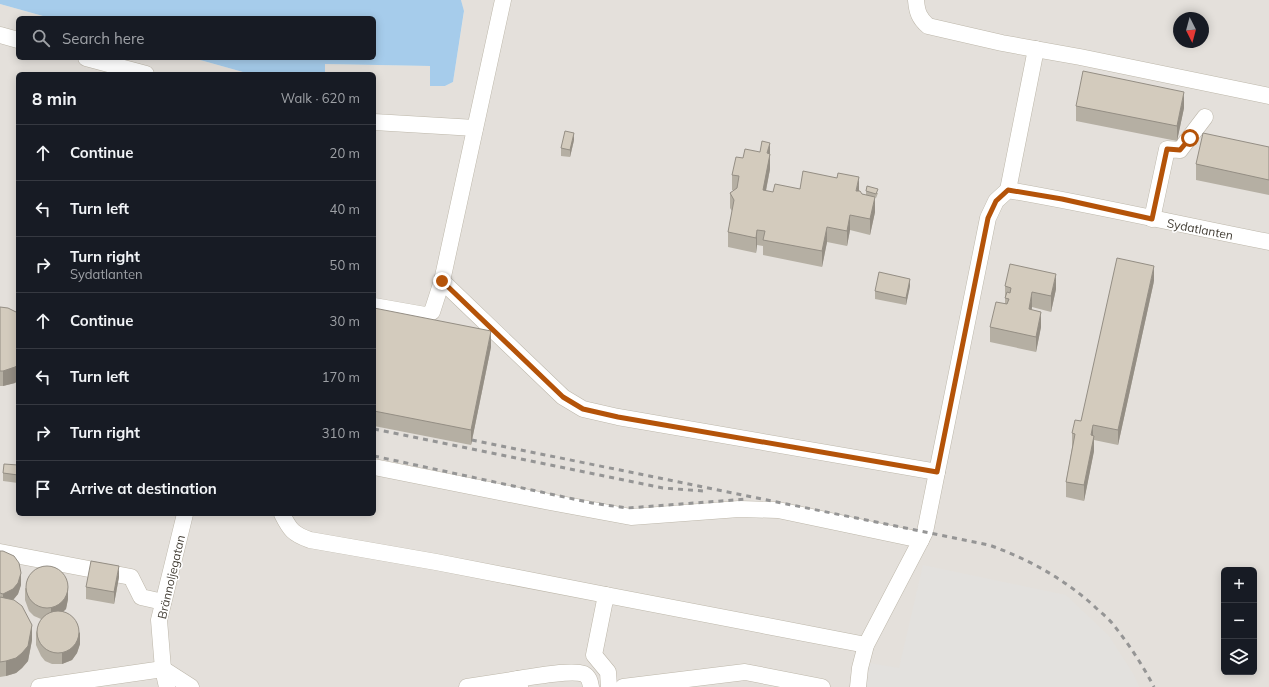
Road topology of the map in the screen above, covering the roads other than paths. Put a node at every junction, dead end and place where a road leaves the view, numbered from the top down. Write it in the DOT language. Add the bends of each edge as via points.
graph roads {
  1 [pos="502,0"];
  2 [pos="916,0"];
  3 [pos="0,35"];
  4 [pos="16,39"];
  5 [pos="1036,49"];
  6 [pos="94,60"];
  7 [pos="138,72"];
  8 [pos="1269,96"];
  9 [pos="1205,117"];
  10 [pos="376,122"];
  11 [pos="475,128"];
  12 [pos="1008,190"];
  13 [pos="1152,219"];
  14 [pos="1269,242"];
  15 [pos="442,281"];
  16 [pos="376,306"];
  17 [pos="376,467"];
  18 [pos="937,472"];
  19 [pos="184,516"];
  20 [pos="283,516"];
  21 [pos="921,540"];
  22 [pos="0,552"];
  23 [pos="606,595"];
  24 [pos="163,602"];
  25 [pos="866,645"];
  26 [pos="163,669"];
  27 [pos="519,683"];
  28 [pos="39,687"];
  29 [pos="167,687"];
  30 [pos="191,687"];
  31 [pos="467,687"];
  32 [pos="591,687"];
  33 [pos="609,687"];
  34 [pos="623,687"];
  35 [pos="822,687"];
  36 [pos="858,687"];
  1 -- 11 [label="street"];
  2 -- 5 [label="street" via="921,20 928,26"];
  3 -- 4 [label="street"];
  5 -- 8 [label="street"];
  5 -- 12 [label="street"];
  6 -- 7 [label="street"];
  9 -- 13 [label="street" via="1180,150 1167,149"];
  10 -- 11 [label="street"];
  11 -- 15 [label="street"];
  12 -- 13 [label="street, Sydatlanten"];
  12 -- 18 [label="street" via="996,201 988,218"];
  13 -- 14 [label="street, Sydatlanten"];
  15 -- 16 [label="street" via="432,312 425,315"];
  15 -- 18 [label="street" via="563,397 583,409"];
  17 -- 21 [label="street" via="631,517 739,508 778,510"];
  18 -- 21 [label="street" via="925,532"];
  19 -- 24 [label="street, Brännoljegatan"];
  20 -- 23 [label="street" via="297,535 310,540"];
  21 -- 25 [label="street"];
  22 -- 24 [label="street" via="131,577 140,597"];
  23 -- 25 [label="street"];
  23 -- 33 [label="street" via="594,655 608,672"];
  24 -- 26 [label="street, Brännoljegatan" via="159,620"];
  25 -- 36 [label="street"];
  26 -- 28 [label="street"];
  26 -- 29 [label="street, Brännoljegatan"];
  26 -- 30 [label="street"];
  27 -- 31 [label="street"];
  27 -- 32 [label="street" via="574,672 585,675 590,680"];
  34 -- 35 [label="street" via="745,672"];
}
